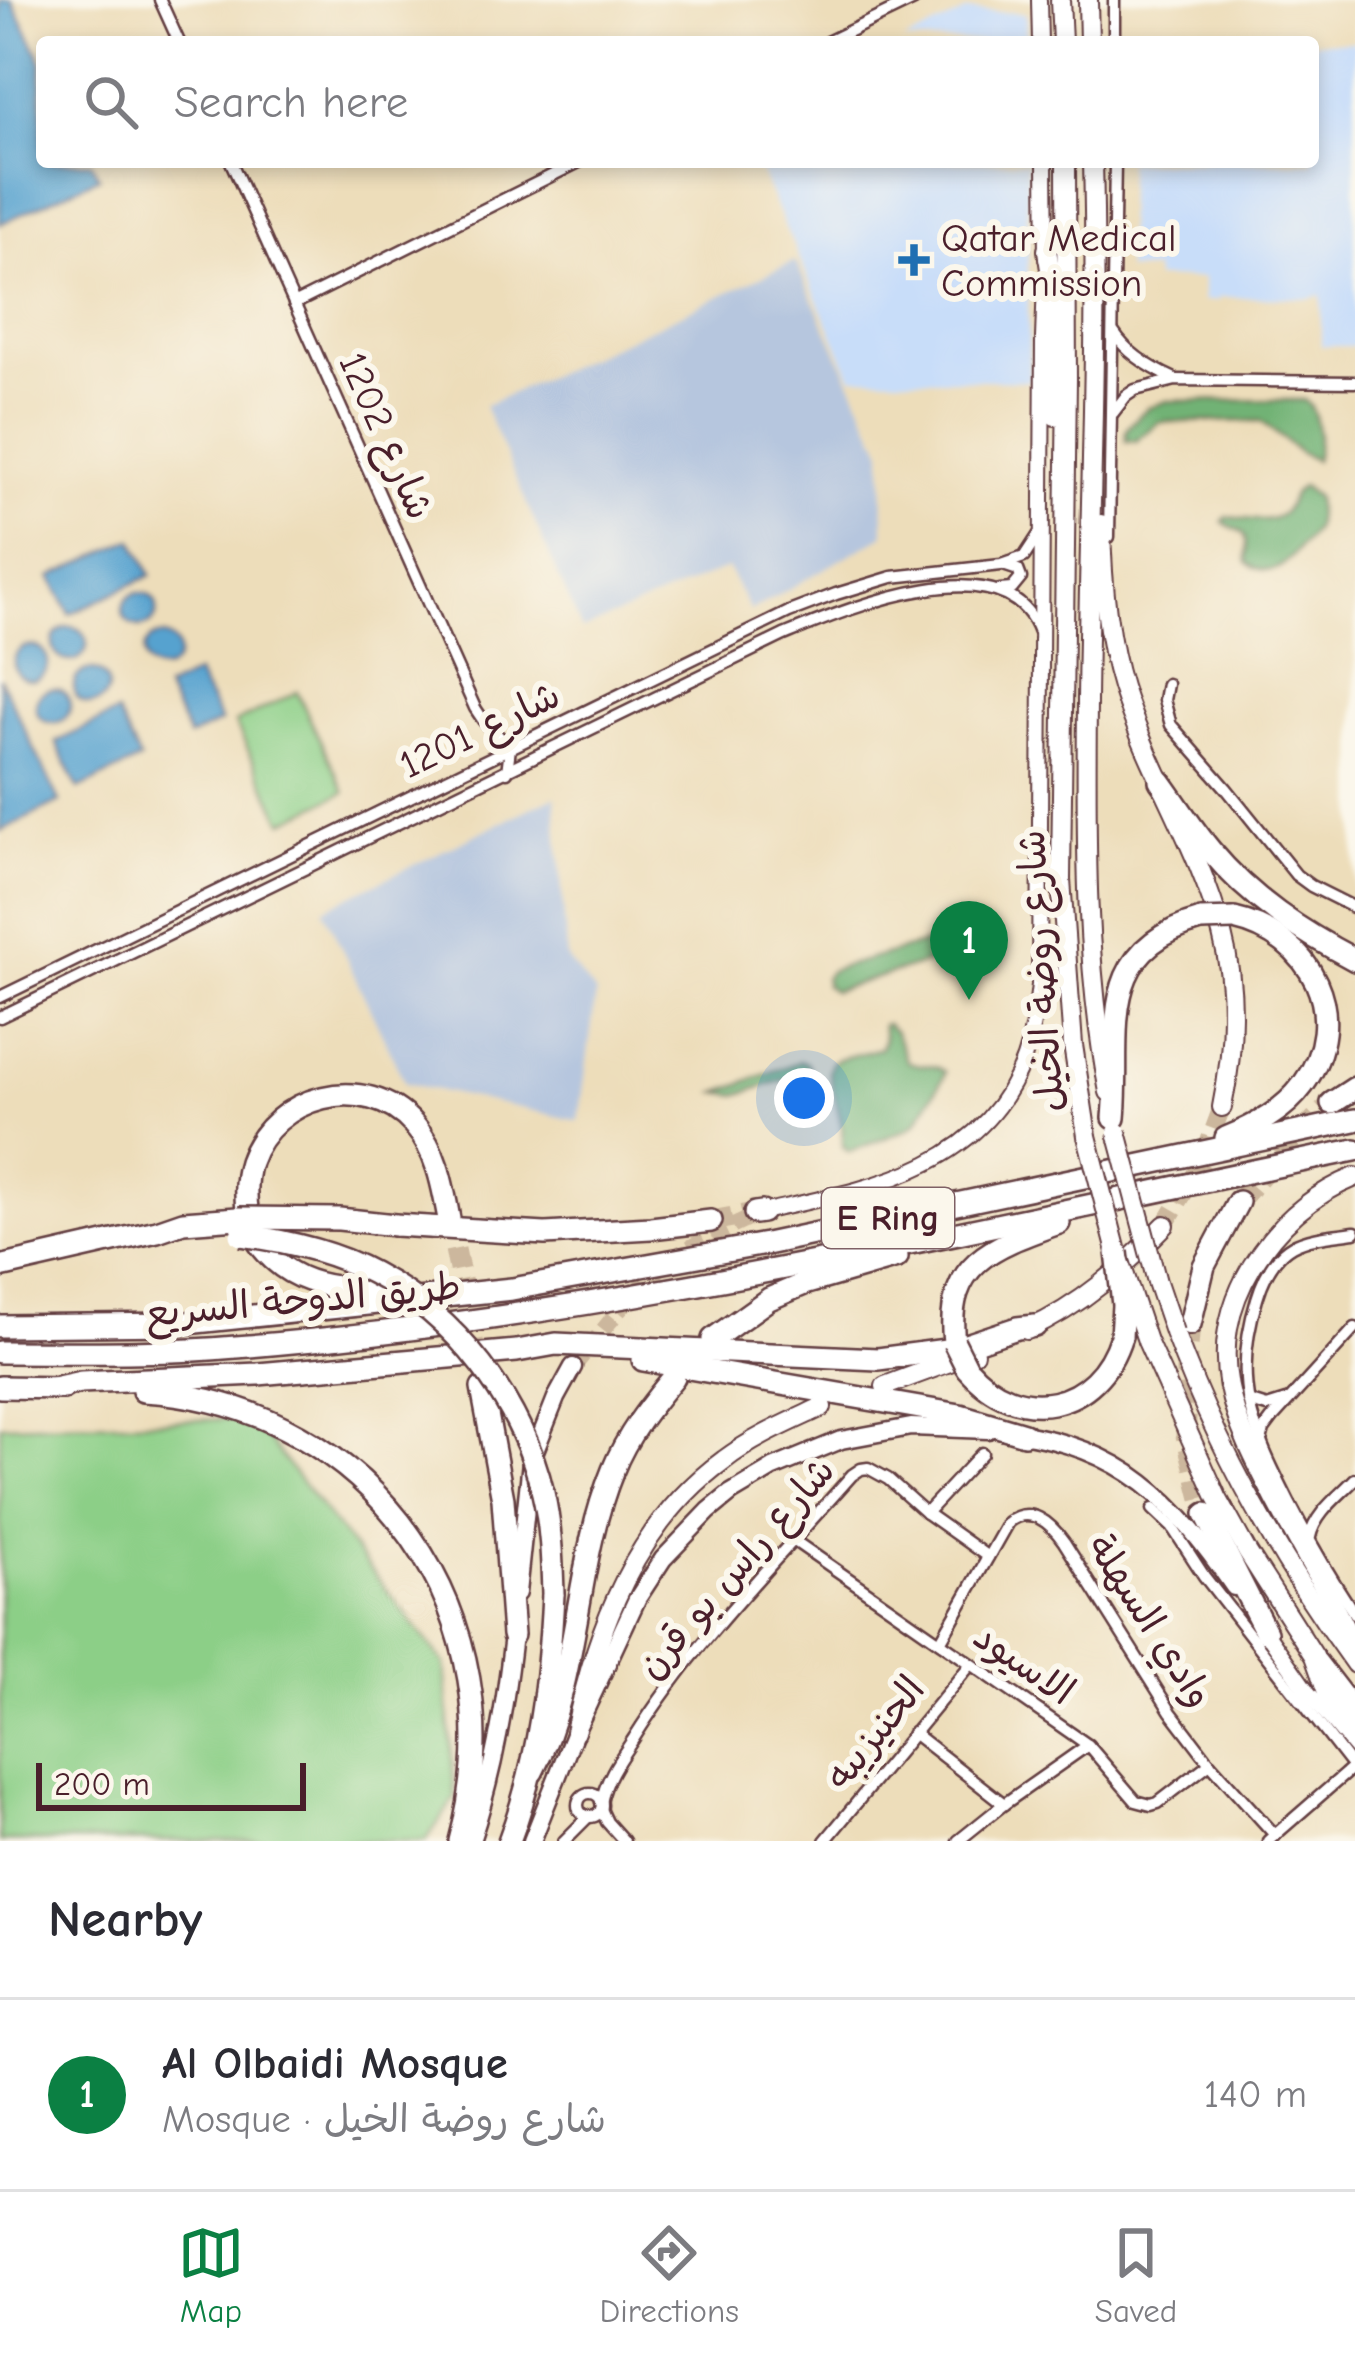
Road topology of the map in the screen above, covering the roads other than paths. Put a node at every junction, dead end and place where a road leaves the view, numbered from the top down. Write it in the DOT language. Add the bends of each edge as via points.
graph roads {
  1 [pos="160,0"];
  2 [pos="914,0"];
  3 [pos="1039,0"];
  4 [pos="1060,0"];
  5 [pos="1088,0"];
  6 [pos="1114,0"];
  7 [pos="176,36"];
  8 [pos="839,36"];
  9 [pos="1040,36"];
  10 [pos="1062,36"];
  11 [pos="1089,36"];
  12 [pos="1114,36"];
  13 [pos="234,168"];
  14 [pos="567,168"];
  15 [pos="1045,168"];
  16 [pos="1066,168"];
  17 [pos="1093,168"];
  18 [pos="1115,168"];
  19 [pos="1047,250"];
  20 [pos="294,304"];
  21 [pos="1114,333"];
  22 [pos="1176,380"];
  23 [pos="1355,382"];
  24 [pos="1112,416"];
  25 [pos="1091,436"];
  26 [pos="1066,510"];
  27 [pos="1042,528"];
  28 [pos="1001,565"];
  29 [pos="1105,579"];
  30 [pos="991,590"];
  31 [pos="1043,641"];
  32 [pos="1167,684"];
  33 [pos="493,731"];
  34 [pos="511,748"];
  35 [pos="493,758"];
  36 [pos="507,772"];
  37 [pos="1160,781"];
  38 [pos="256,873"];
  39 [pos="264,887"];
  40 [pos="1355,908"];
  41 [pos="1355,960"];
  42 [pos="0,997"];
  43 [pos="0,1017"];
  44 [pos="1355,1088"];
  45 [pos="1332,1103"];
  46 [pos="1222,1106"];
  47 [pos="1355,1120"];
  48 [pos="1116,1125"];
  49 [pos="1355,1150"];
  50 [pos="1175,1158"];
  51 [pos="1355,1177"];
  52 [pos="1238,1202"];
  53 [pos="1093,1206"];
  54 [pos="758,1214"];
  55 [pos="449,1219"];
  56 [pos="711,1221"];
  57 [pos="1165,1225"];
  58 [pos="239,1226"];
  59 [pos="956,1232"];
  60 [pos="1355,1232"];
  61 [pos="1117,1252"];
  62 [pos="0,1267"];
  63 [pos="454,1295"];
  64 [pos="0,1326"];
  65 [pos="1035,1326"];
  66 [pos="1182,1328"];
  67 [pos="1355,1328"];
  68 [pos="713,1339"];
  69 [pos="517,1351"];
  70 [pos="0,1352"];
  71 [pos="108,1352"];
  72 [pos="0,1366"];
  73 [pos="573,1367"];
  74 [pos="674,1378"];
  75 [pos="884,1386"];
  76 [pos="0,1387"];
  77 [pos="53,1388"];
  78 [pos="482,1388"];
  79 [pos="1289,1400"];
  80 [pos="1248,1401"];
  81 [pos="822,1407"];
  82 [pos="1024,1434"];
  83 [pos="1260,1445"];
  84 [pos="982,1453"];
  85 [pos="1355,1479"];
  86 [pos="1153,1509"];
  87 [pos="926,1513"];
  88 [pos="1295,1513"];
  89 [pos="1206,1514"];
  90 [pos="1320,1516"];
  91 [pos="794,1540"];
  92 [pos="1310,1540"];
  93 [pos="988,1557"];
  94 [pos="1355,1615"];
  95 [pos="1266,1632"];
  96 [pos="513,1635"];
  97 [pos="940,1642"];
  98 [pos="1355,1648"];
  99 [pos="1314,1656"];
  100 [pos="971,1664"];
  101 [pos="1355,1664"];
  102 [pos="1355,1709"];
  103 [pos="1355,1731"];
  104 [pos="575,1732"];
  105 [pos="913,1733"];
  106 [pos="1088,1745"];
  107 [pos="1355,1748"];
  108 [pos="1210,1762"];
  109 [pos="1353,1769"];
  110 [pos="532,1772"];
  111 [pos="608,1778"];
  112 [pos="590,1793"];
  113 [pos="1004,1804"];
  114 [pos="596,1811"];
  115 [pos="1272,1838"];
  116 [pos="460,1841"];
  117 [pos="471,1841"];
  118 [pos="509,1841"];
  119 [pos="532,1841"];
  120 [pos="564,1841"];
  121 [pos="624,1841"];
  122 [pos="825,1841"];
  123 [pos="958,1841"];
  1 -- 7 [label="street"];
  2 -- 8 [label="street"];
  3 -- 9 [label="street"];
  4 -- 10 [label="highway"];
  5 -- 11 [label="highway"];
  6 -- 12 [label="street"];
  13 -- 20 [label="street, شارع 1202"];
  14 -- 20 [label="street"];
  15 -- 19 [label="street, شارع روضة الخيل"];
  16 -- 26 [label="highway, شارع روضة الخيل"];
  17 -- 25 [label="highway, شارع روضة الخيل"];
  18 -- 21 [label="street"];
  19 -- 26 [label="highway"];
  19 -- 27 [label="street, شارع روضة الخيل"];
  20 -- 33 [label="street, شارع 1202" via="475,708"];
  21 -- 22 [label="street"];
  21 -- 24 [label="street"];
  22 -- 23 [label="street"];
  22 -- 24 [label="street" via="1135,390"];
  24 -- 29 [label="street"];
  25 -- 29 [label="highway"];
  25 -- 48 [label="highway, شارع روضة الخيل" via="1090,964"];
  26 -- 61 [label="highway, شارع روضة الخيل, bridge" via="1061,880 1073,1046"];
  27 -- 28 [label="street" via="1024,557"];
  27 -- 31 [label="street, شارع روضة الخيل"];
  28 -- 30 [label="street" via="1018,570 1019,582"];
  28 -- 34 [label="street, شارع 1201" via="892,577 836,594"];
  29 -- 37 [label="highway" via="1122,687"];
  30 -- 31 [label="street" via="1025,607"];
  30 -- 36 [label="street, شارع 1201" via="923,590 844,610"];
  31 -- 54 [label="street, شارع روضة الخيل" via="1039,985 1023,1062 983,1123 922,1167 878,1186"];
  32 -- 40 [label="street" via="1171,725 1296,874"];
  33 -- 34 [label="street, شارع 1202"];
  33 -- 35 [label="street"];
  34 -- 35 [label="street, شارع 1201"];
  34 -- 36 [label="street"];
  35 -- 38 [label="street, شارع 1201"];
  36 -- 39 [label="street, شارع 1201"];
  37 -- 41 [label="highway" via="1262,902"];
  37 -- 46 [label="highway" via="1227,956 1233,1030"];
  38 -- 39 [label="street"];
  38 -- 42 [label="street, شارع 1201"];
  39 -- 43 [label="street, شارع 1201"];
  44 -- 45 [label="highway"];
  47 -- 50 [label="highway, E Ring"];
  48 -- 50 [label="highway, bridge" via="1115,1018 1135,962 1164,934 1201,920 1234,919 1271,931 1302,957 1320,992 1313,1070 1274,1113"];
  48 -- 66 [label="highway, شارع روضة الخيل, bridge" via="1156,1282"];
  49 -- 53 [label="highway, E Ring"];
  50 -- 63 [label="highway, طريق الدوحة السريع / E Ring" via="766,1244"];
  51 -- 98 [label="highway" via="1303,1206 1258,1255 1235,1301 1226,1357 1249,1449"];
  52 -- 66 [label="highway"];
  53 -- 59 [label="highway, E Ring"];
  53 -- 61 [label="highway, bridge" via="1001,1244 968,1271 952,1312 967,1368 1012,1401 1047,1405 1095,1383 1121,1336"];
  55 -- 63 [label="highway" via="426,1141 397,1111 363,1096 298,1106 271,1126 250,1161 250,1225 266,1252 296,1275 347,1288"];
  56 -- 58 [label="highway, bridge" via="544,1234 339,1219"];
  57 -- 65 [label="highway" via="1102,1285"];
  58 -- 62 [label="highway" via="183,1222"];
  58 -- 110 [label="highway, bridge" via="373,1272 472,1353 505,1399 531,1452 550,1528 553,1594"];
  59 -- 68 [label="highway" via="769,1299"];
  59 -- 71 [label="highway, طريق الدوحة السريع" via="611,1302 233,1348"];
  60 -- 80 [label="street" via="1297,1244 1268,1272 1249,1328"];
  61 -- 99 [label="highway, شارع روضة الخيل, bridge" via="1196,1456"];
  63 -- 64 [label="highway, طريق الدوحة السريع" via="177,1324"];
  65 -- 69 [label="highway" via="878,1359 556,1344"];
  65 -- 75 [label="highway"];
  66 -- 101 [label="highway, شارع روضة الخيل" via="1194,1386 1254,1504"];
  67 -- 79 [label="street"];
  69 -- 77 [label="highway"];
  69 -- 82 [label="highway" via="637,1359 960,1415"];
  70 -- 71 [label="highway, طريق الدوحة السريع"];
  71 -- 72 [label="highway"];
  73 -- 96 [label="main road" via="531,1461"];
  74 -- 110 [label="highway" via="612,1473 553,1729"];
  76 -- 77 [label="highway"];
  77 -- 116 [label="highway" via="181,1395 260,1416 320,1449 391,1510 446,1596 466,1659 475,1730"];
  78 -- 96 [label="highway" via="503,1498"];
  79 -- 80 [label="street" via="1267,1408"];
  79 -- 83 [label="street"];
  80 -- 83 [label="street"];
  81 -- 104 [label="highway" via="724,1460 650,1535 623,1581"];
  82 -- 95 [label="main road" via="1094,1453 1150,1487 1192,1528"];
  82 -- 104 [label="main road" via="937,1426 864,1434 795,1457 731,1493 652,1574"];
  83 -- 88 [label="street"];
  84 -- 87 [label="street"];
  85 -- 90 [label="street"];
  86 -- 109 [label="street"];
  87 -- 91 [label="street, شارع راس بو قرن" via="888,1479 861,1469"];
  87 -- 93 [label="street, شارع راس بو قرن"];
  88 -- 90 [label="street"];
  88 -- 92 [label="street"];
  89 -- 95 [label="highway"];
  90 -- 92 [label="street"];
  91 -- 97 [label="street, الاسيود"];
  91 -- 111 [label="street, شارع راس بو قرن" via="686,1664"];
  92 -- 94 [label="street"];
  93 -- 97 [label="street, وادي السهلة"];
  93 -- 108 [label="street, وادي السهلة" via="1020,1514 1056,1531"];
  95 -- 107 [label="street"];
  96 -- 117 [label="main road" via="497,1753"];
  97 -- 100 [label="street, الاسيود"];
  99 -- 102 [label="main road, شارع روضة الخيل"];
  99 -- 103 [label="highway"];
  100 -- 105 [label="street, الحنيزيبه"];
  100 -- 106 [label="street, الاسيود"];
  104 -- 119 [label="main road"];
  105 -- 113 [label="street"];
  105 -- 122 [label="street, الحنيزيبه"];
  106 -- 108 [label="street, الاسيود" via="1132,1797 1151,1805"];
  106 -- 113 [label="street"];
  108 -- 115 [label="street, وادي السهلة"];
  109 -- 115 [label="street"];
  110 -- 118 [label="highway"];
  111 -- 112 [label="street, شارع راس بو قرن"];
  111 -- 114 [label="street, شارع راس بو قرن"];
  112 -- 114 [label="street" via="598,1796"];
  112 -- 114 [label="street" via="578,1802 582,1814"];
  113 -- 123 [label="street"];
  114 -- 120 [label="street"];
  114 -- 121 [label="street"];
}
